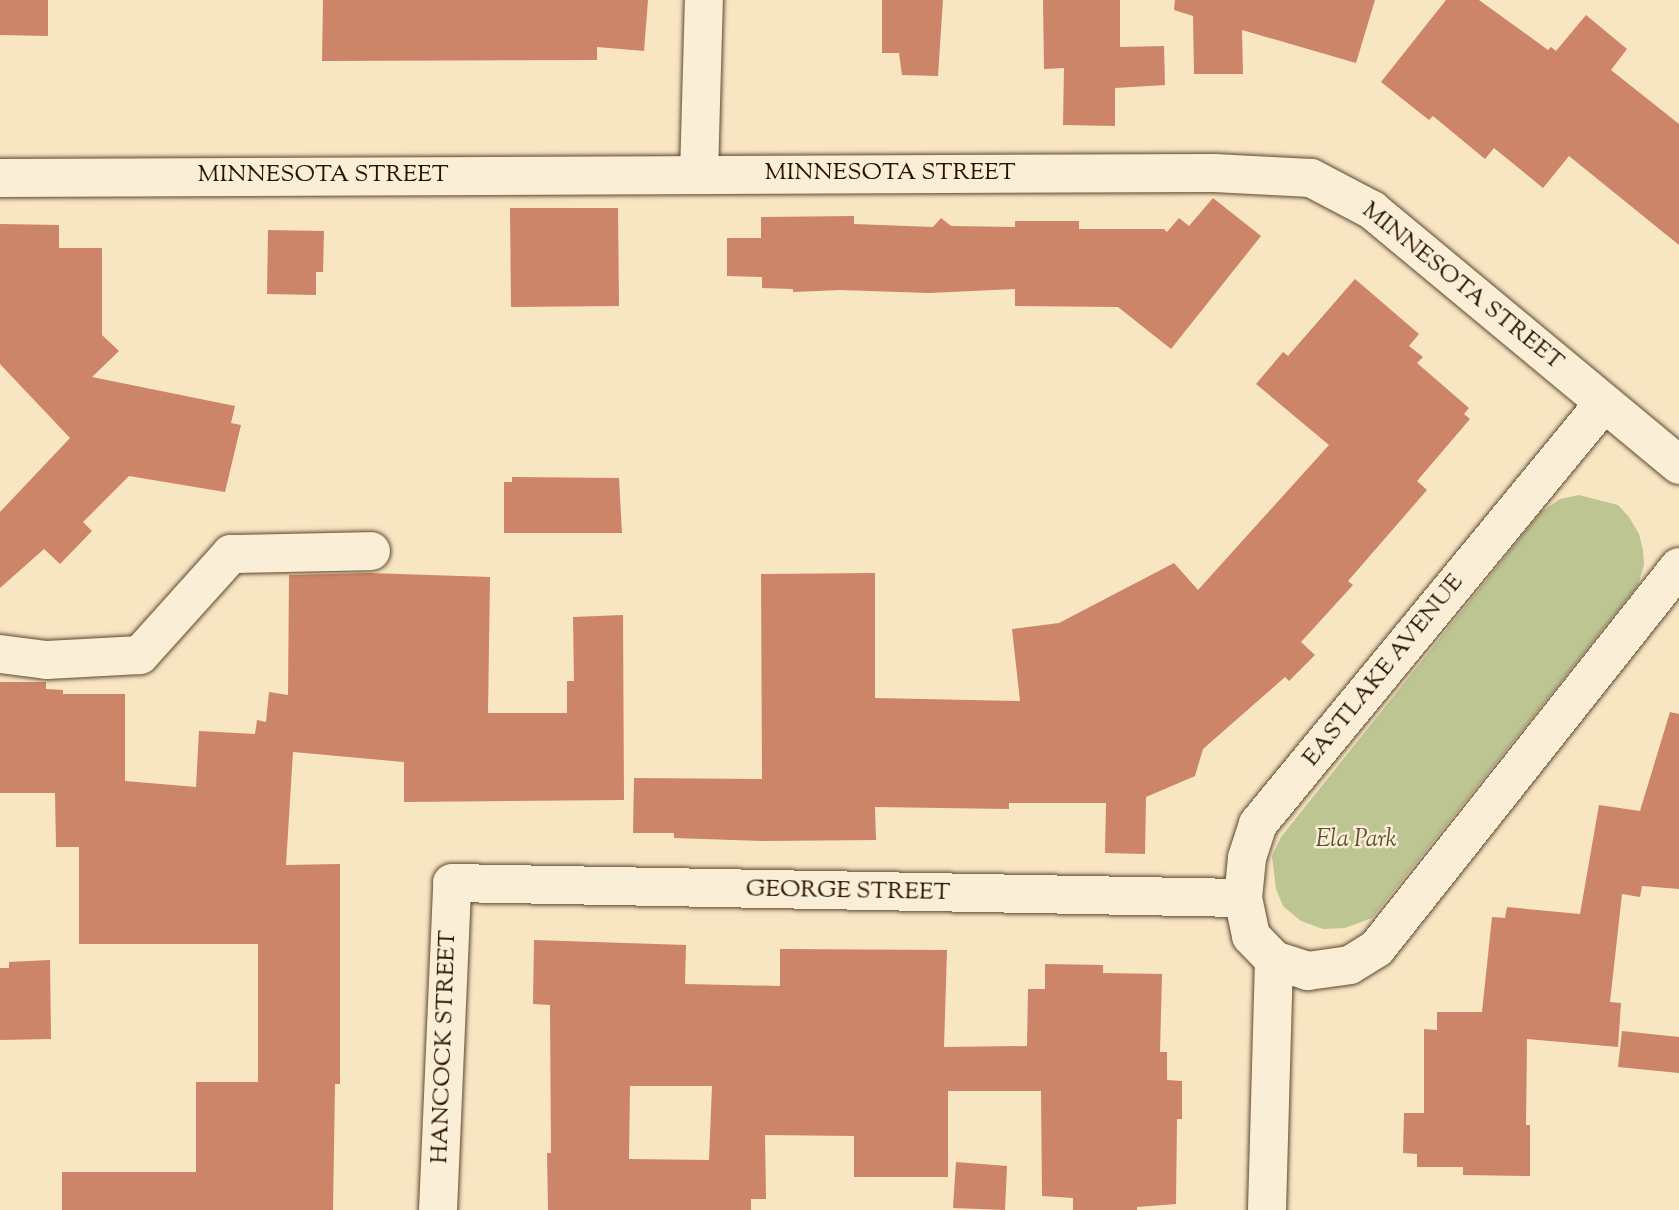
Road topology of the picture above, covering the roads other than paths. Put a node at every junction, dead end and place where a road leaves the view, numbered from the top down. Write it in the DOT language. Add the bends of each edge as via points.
graph roads {
  1 [pos="704,0"];
  2 [pos="699,175"];
  3 [pos="0,178"];
  4 [pos="1604,403"];
  5 [pos="1679,465"];
  6 [pos="371,551"];
  7 [pos="1679,566"];
  8 [pos="0,654"];
  9 [pos="452,883"];
  10 [pos="1244,898"];
  11 [pos="1274,960"];
  12 [pos="438,1210"];
  13 [pos="1267,1210"];
  1 -- 2 [label="street"];
  2 -- 3 [label="street, MINNESOTA STREET"];
  2 -- 4 [label="street, MINNESOTA STREET" via="1214,173 1311,178 1372,210"];
  4 -- 5 [label="street, MINNESOTA STREET"];
  4 -- 10 [label="street, EASTLAKE AVENUE" via="1258,824 1247,858"];
  6 -- 8 [label="street" via="231,554 140,655 47,660"];
  7 -- 11 [label="street, EASTLAKE AVENUE" via="1377,948 1350,965 1308,971"];
  9 -- 10 [label="street, GEORGE STREET"];
  9 -- 12 [label="street, HANCOCK STREET"];
  10 -- 11 [label="street, EASTLAKE AVENUE" via="1251,936"];
  11 -- 13 [label="street"];
}
